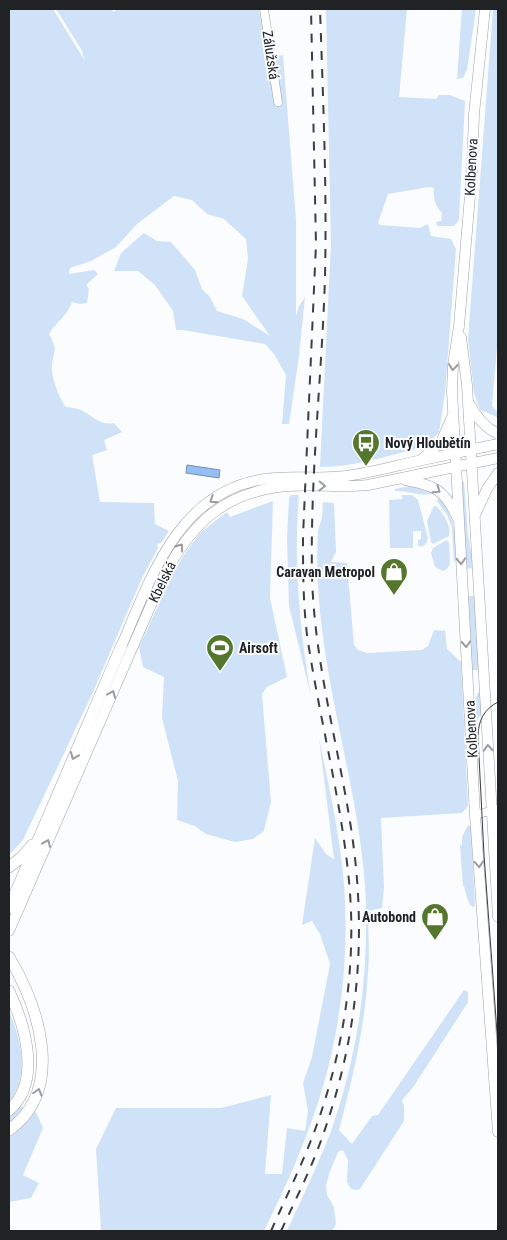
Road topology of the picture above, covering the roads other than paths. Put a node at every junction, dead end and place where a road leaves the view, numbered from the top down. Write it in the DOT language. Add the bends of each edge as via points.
graph roads {
  1 [pos="264,9"];
  2 [pos="485,9"];
  3 [pos="278,102"];
  4 [pos="459,326"];
  5 [pos="468,400"];
  6 [pos="453,408"];
  7 [pos="498,434"];
  8 [pos="498,444"];
  9 [pos="470,450"];
  10 [pos="456,453"];
  11 [pos="498,458"];
  12 [pos="420,461"];
  13 [pos="471,464"];
  14 [pos="456,467"];
  15 [pos="498,473"];
  16 [pos="399,479"];
  17 [pos="475,516"];
  18 [pos="459,523"];
  19 [pos="121,647"];
  20 [pos="495,810"];
  21 [pos="475,815"];
  22 [pos="46,820"];
  23 [pos="9,867"];
  24 [pos="9,908"];
  25 [pos="498,917"];
  26 [pos="9,931"];
  27 [pos="9,957"];
  28 [pos="9,991"];
  29 [pos="9,1110"];
  30 [pos="9,1130"];
  31 [pos="498,1132"];
  1 -- 3 [label="street, Zálužská"];
  2 -- 4 [label="main road, Kolbenova"];
  4 -- 5 [label="main road, Kolbenova"];
  4 -- 6 [label="main road, Kolbenova, one-way" via="453,371"];
  5 -- 7 [label="main road" via="479,420"];
  5 -- 9 [label="main road, Kolbenova"];
  6 -- 10 [label="main road, Kolbenova"];
  6 -- 12 [label="main road" via="441,442"];
  8 -- 9 [label="main road, Kbelská"];
  9 -- 10 [label="main road, Kbelská"];
  9 -- 13 [label="main road, Kolbenova"];
  10 -- 12 [label="main road, Kbelská"];
  10 -- 14 [label="main road, Kolbenova"];
  11 -- 13 [label="main road, Kbelská"];
  12 -- 19 [label="main road, Kbelská, one-way" via="346,476 257,480 235,487 210,501 189,519 170,543"];
  13 -- 14 [label="main road, Kbelská"];
  13 -- 17 [label="main road, Kolbenova"];
  14 -- 16 [label="main road, Kbelská"];
  14 -- 18 [label="main road, Kolbenova"];
  15 -- 17 [label="main road"];
  16 -- 18 [label="main road, one-way" via="439,491 448,500"];
  26 -- 16 [label="main road, Kbelská, one-way" via="160,584 190,535 206,518 227,504 259,491 289,486 351,487"];
  20 -- 17 [label="main road, Kolbenova, one-way"];
  18 -- 21 [label="main road, Kolbenova, one-way"];
  19 -- 22 [label="highway, Kbelská, one-way"];
  20 -- 21 [label="street"];
  20 -- 25 [label="main road, Kolbenova"];
  21 -- 31 [label="main road, Kolbenova, one-way"];
  22 -- 23 [label="highway" via="26,853"];
  22 -- 24 [label="highway, Kbelská"];
  30 -- 27 [label="highway, one-way" via="28,1114 42,1075 35,1015"];
  28 -- 29 [label="highway" via="24,1032 28,1057 22,1091"];
}
